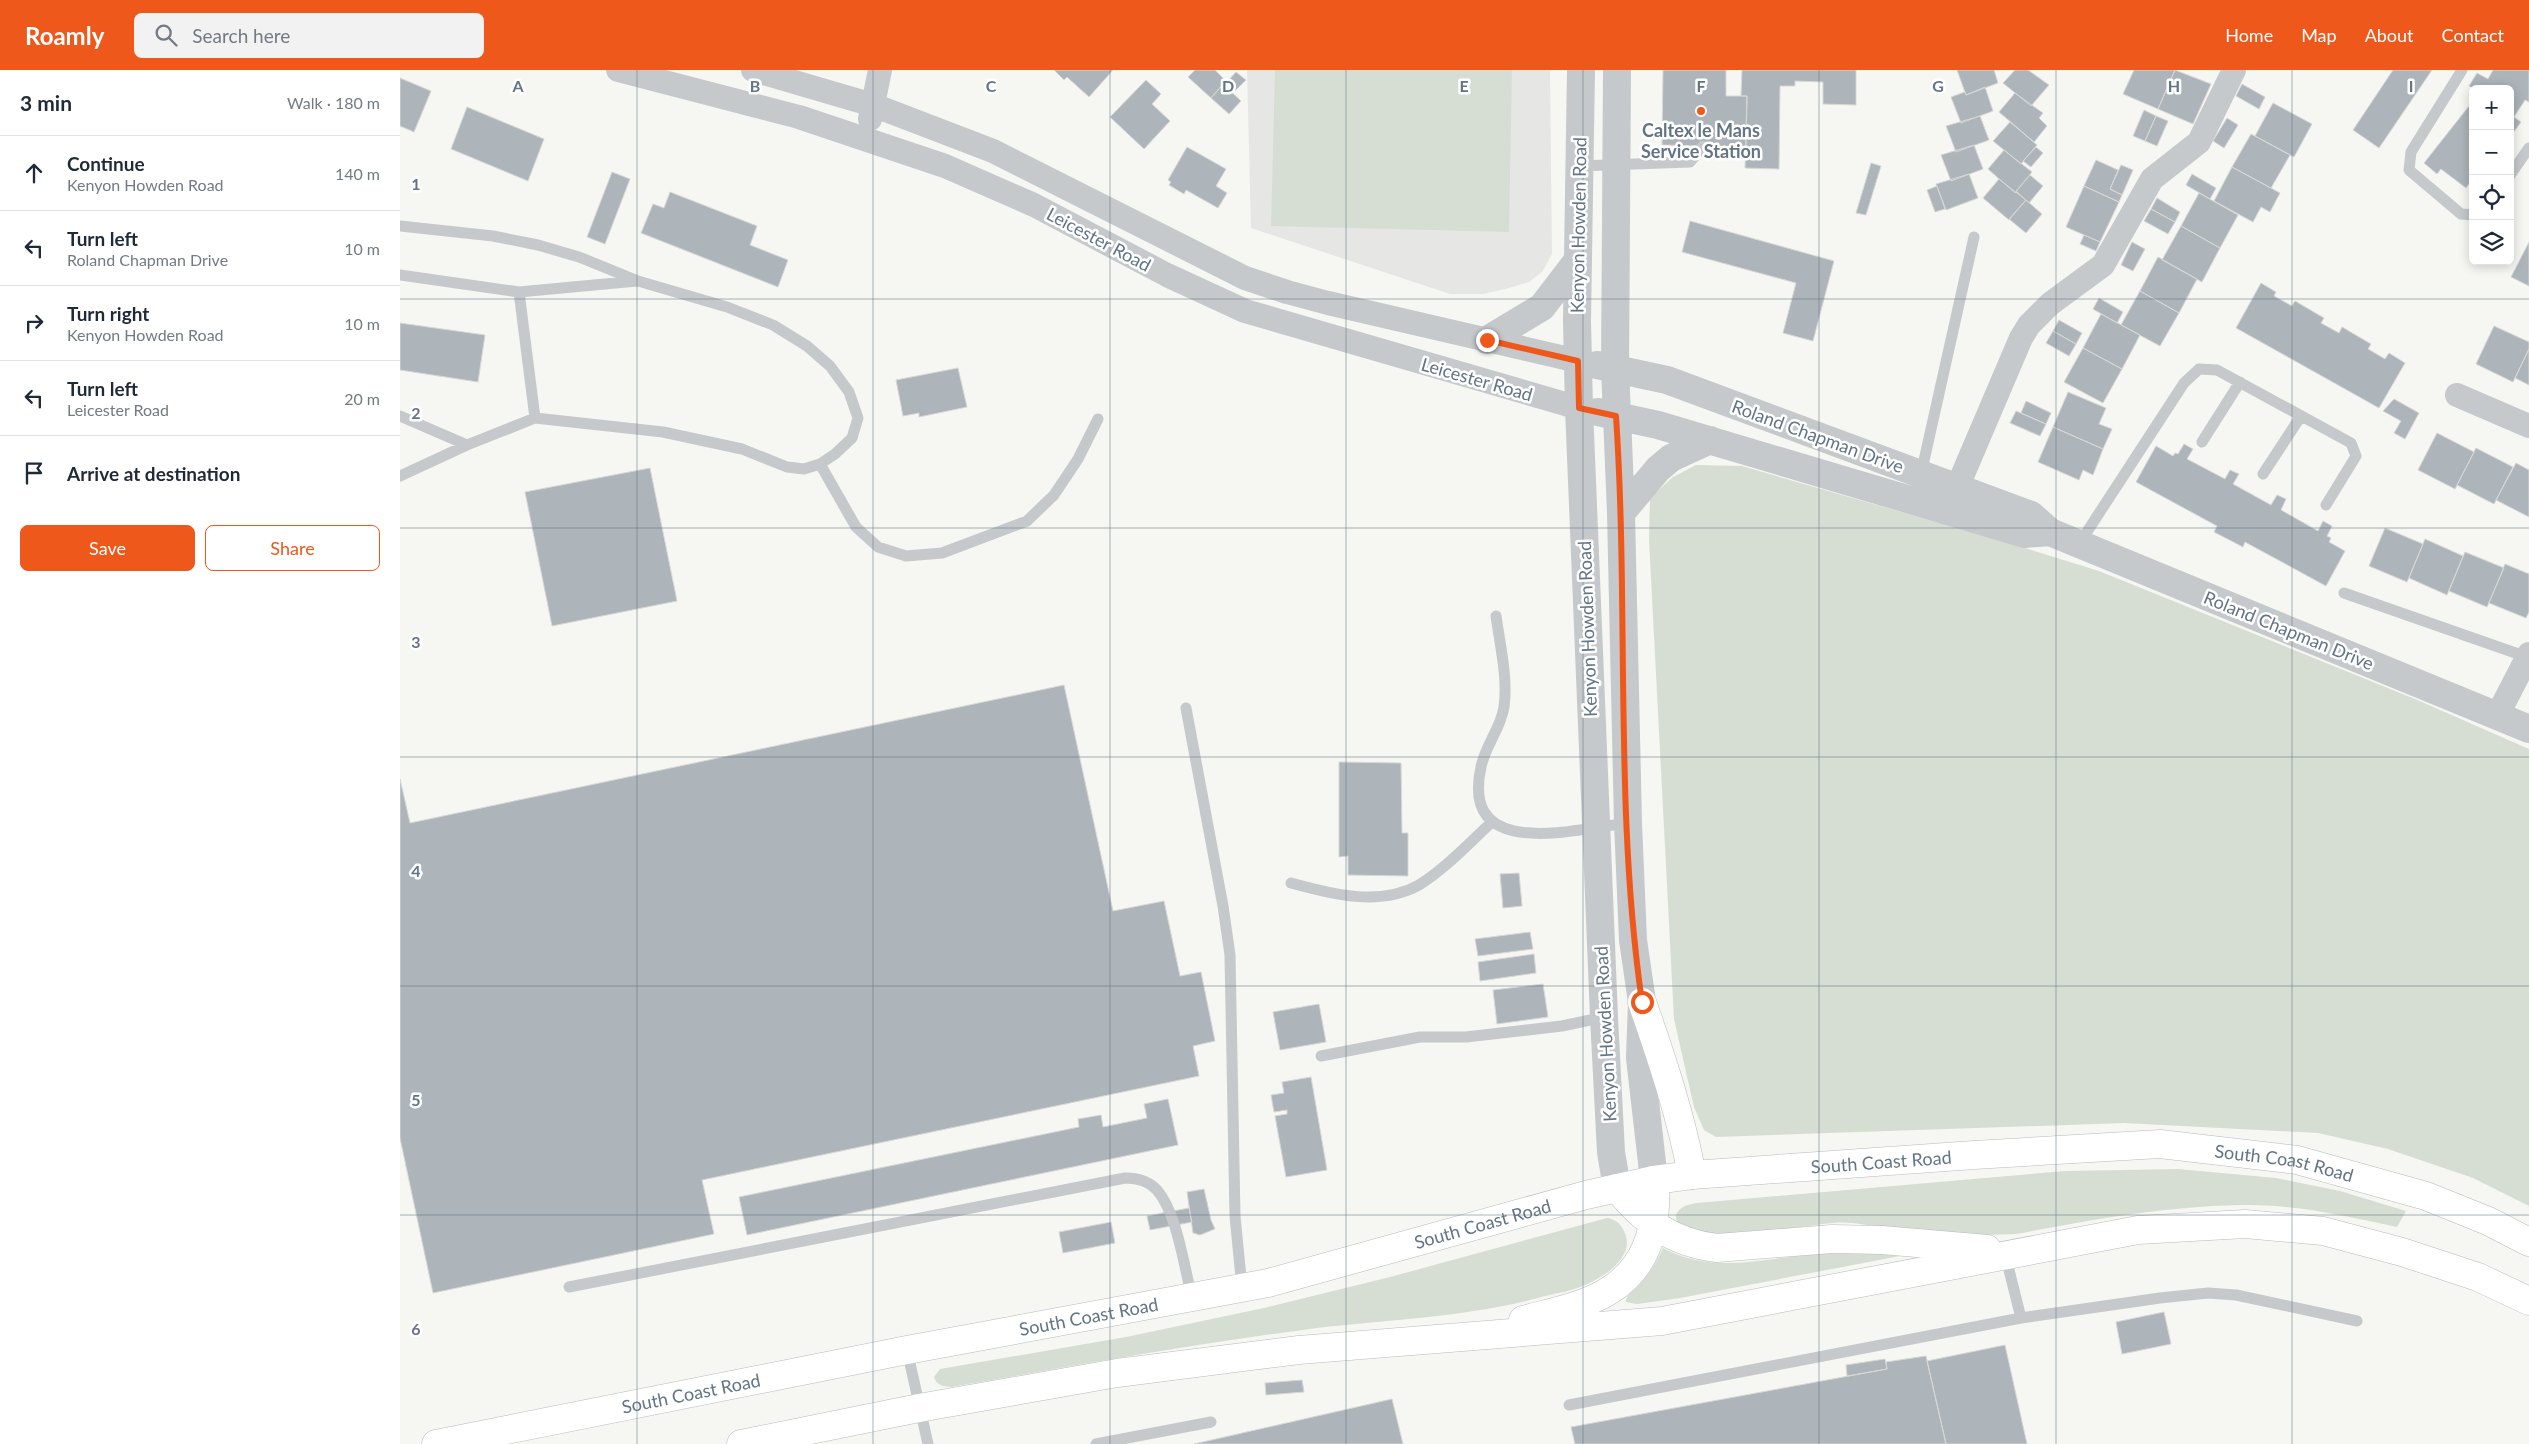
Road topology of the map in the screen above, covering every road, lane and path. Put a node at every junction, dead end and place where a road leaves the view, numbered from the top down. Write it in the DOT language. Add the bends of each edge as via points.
graph roads {
  1 [pos="618,70"];
  2 [pos="753,70"];
  3 [pos="880,70"];
  4 [pos="1581,70"];
  5 [pos="1617,70"];
  6 [pos="2234,70"];
  7 [pos="2462,70"];
  8 [pos="873,105"];
  9 [pos="865,138"];
  10 [pos="1703,146"];
  11 [pos="2529,148"];
  12 [pos="1579,166"];
  13 [pos="1616,166"];
  14 [pos="2514,169"];
  15 [pos="2469,216"];
  16 [pos="400,226"];
  17 [pos="1974,237"];
  18 [pos="1578,260"];
  19 [pos="400,275"];
  20 [pos="638,281"];
  21 [pos="519,292"];
  22 [pos="1487,340"];
  23 [pos="1578,361"];
  24 [pos="1615,368"];
  25 [pos="2240,382"];
  26 [pos="2457,395"];
  27 [pos="1579,408"];
  28 [pos="400,416"];
  29 [pos="1616,416"];
  30 [pos="2301,416"];
  31 [pos="535,418"];
  32 [pos="1098,419"];
  33 [pos="2529,426"];
  34 [pos="1710,440"];
  35 [pos="2202,442"];
  36 [pos="466,445"];
  37 [pos="820,464"];
  38 [pos="1921,474"];
  39 [pos="2263,474"];
  40 [pos="400,476"];
  41 [pos="1957,488"];
  42 [pos="2326,505"];
  43 [pos="1621,513"];
  44 [pos="2050,532"];
  45 [pos="2079,544"];
  46 [pos="2344,593"];
  47 [pos="1496,616"];
  48 [pos="2528,655"];
  49 [pos="1186,708"];
  50 [pos="2497,716"];
  51 [pos="2529,729"];
  52 [pos="1492,822"];
  53 [pos="1628,823"];
  54 [pos="1595,827"];
  55 [pos="1291,883"];
  56 [pos="1642,1002"];
  57 [pos="1604,1017"];
  58 [pos="1321,1056"];
  59 [pos="1692,1175"];
  60 [pos="1654,1180"];
  61 [pos="1617,1188"];
  62 [pos="1655,1227"];
  63 [pos="2529,1242"];
  64 [pos="2012,1253"];
  65 [pos="569,1287"];
  66 [pos="1242,1288"];
  67 [pos="1192,1297"];
  68 [pos="2529,1301"];
  69 [pos="2021,1318"];
  70 [pos="2357,1321"];
  71 [pos="1479,1334"];
  72 [pos="907,1350"];
  73 [pos="1570,1405"];
  74 [pos="919,1408"];
  75 [pos="1211,1422"];
  76 [pos="436,1444"];
  77 [pos="741,1444"];
  78 [pos="928,1444"];
  79 [pos="1096,1444"];
  1 -- 9 [label="street, Leicester Road" via="799,117"];
  2 -- 8 [label="street, Leicester Road"];
  3 -- 8 [label="street"];
  4 -- 12 [label="street, Kenyon Howden Road"];
  5 -- 13 [label="street, Kenyon Howden Road"];
  6 -- 41 [label="street" via="2199,142 2152,180 2103,265 2050,304 2021,338"];
  7 -- 15 [label="lane" via="2412,152 2409,170 2461,214"];
  8 -- 9 [label="street"];
  8 -- 22 [label="street, Leicester Road" via="993,151 1245,278 1328,303"];
  9 -- 27 [label="street, Leicester Road" via="945,166 1034,205 1167,275 1245,311"];
  10 -- 13 [label="lane" via="1690,162"];
  11 -- 14 [label="lane"];
  12 -- 13 [label="lane"];
  12 -- 18 [label="street, Kenyon Howden Road"];
  13 -- 24 [label="street, Kenyon Howden Road"];
  16 -- 20 [label="lane" via="493,236 538,245 579,257"];
  17 -- 38 [label="lane"];
  18 -- 22 [label="street" via="1542,308"];
  18 -- 23 [label="street, Kenyon Howden Road"];
  19 -- 21 [label="lane"];
  20 -- 21 [label="lane"];
  20 -- 37 [label="lane" via="727,307 773,325 807,346 830,366 849,392 858,418 852,438"];
  21 -- 31 [label="lane"];
  22 -- 23 [label="street, Leicester Road"];
  23 -- 24 [label="street, Roland Chapman Drive"];
  23 -- 27 [label="street, Kenyon Howden Road"];
  24 -- 29 [label="street, Kenyon Howden Road"];
  24 -- 38 [label="street, Roland Chapman Drive" via="1667,380"];
  25 -- 30 [label="lane"];
  25 -- 35 [label="lane"];
  25 -- 45 [label="lane" via="2208,368 2192,374"];
  26 -- 33 [label="street"];
  27 -- 29 [label="street, Roland Chapman Drive"];
  27 -- 54 [label="street, Kenyon Howden Road"];
  28 -- 36 [label="lane"];
  29 -- 34 [label="street, Roland Chapman Drive"];
  29 -- 43 [label="street, Kenyon Howden Road"];
  30 -- 39 [label="lane"];
  30 -- 42 [label="lane" via="2351,443 2354,448 2356,456"];
  31 -- 36 [label="lane"];
  31 -- 37 [label="lane" via="663,432 742,449 788,467 804,469"];
  32 -- 37 [label="lane" via="1078,460 1054,495 1027,521 942,553 906,556 878,547 856,527"];
  34 -- 43 [label="street" via="1671,458"];
  34 -- 44 [label="street, Roland Chapman Drive" via="2025,534"];
  36 -- 40 [label="lane"];
  38 -- 41 [label="street, Roland Chapman Drive"];
  41 -- 44 [label="street, Roland Chapman Drive" via="2031,515"];
  43 -- 53 [label="street, Kenyon Howden Road"];
  44 -- 45 [label="street, Roland Chapman Drive"];
  45 -- 50 [label="street, Roland Chapman Drive"];
  46 -- 48 [label="lane"];
  47 -- 52 [label="lane" via="1505,690 1504,709 1481,765 1478,783 1480,798"];
  48 -- 50 [label="street"];
  49 -- 66 [label="lane" via="1230,955 1235,1216"];
  50 -- 51 [label="street, Roland Chapman Drive"];
  52 -- 54 [label="lane" via="1502,829 1530,835"];
  52 -- 55 [label="lane" via="1419,884 1403,891 1380,896 1337,895"];
  53 -- 54 [label="lane"];
  53 -- 56 [label="street, Kenyon Howden Road" via="1633,940"];
  54 -- 57 [label="street, Kenyon Howden Road"];
  56 -- 59 [label="highway" via="1686,1140"];
  56 -- 60 [label="street, Kenyon Howden Road" via="1640,1058"];
  57 -- 58 [label="lane" via="1562,1026 1466,1037 1420,1037"];
  57 -- 61 [label="street, Kenyon Howden Road" via="1611,1152"];
  59 -- 60 [label="highway, South Coast Road"];
  59 -- 63 [label="highway, South Coast Road" via="2160,1144 2297,1160 2426,1196"];
  60 -- 61 [label="highway, South Coast Road"];
  60 -- 62 [label="highway" via="1657,1202"];
  61 -- 62 [label="highway" via="1632,1208"];
  61 -- 66 [label="highway, South Coast Road"];
  62 -- 64 [label="highway" via="1686,1242 1717,1248 1832,1239 1882,1240"];
  62 -- 71 [label="highway" via="1639,1260 1624,1280 1608,1292"];
  64 -- 68 [label="highway" via="2138,1230 2245,1224 2313,1230 2402,1252 2478,1277"];
  64 -- 69 [label="lane"];
  64 -- 71 [label="highway" via="1662,1321"];
  65 -- 67 [label="lane" via="1137,1178 1156,1189 1164,1201"];
  66 -- 67 [label="highway, South Coast Road"];
  67 -- 72 [label="highway, South Coast Road"];
  69 -- 70 [label="lane" via="2208,1293 2236,1295"];
  69 -- 73 [label="lane"];
  71 -- 74 [label="highway" via="1299,1350 1117,1373"];
  72 -- 74 [label="lane"];
  72 -- 76 [label="highway, South Coast Road"];
  74 -- 77 [label="highway"];
  74 -- 78 [label="lane"];
  75 -- 79 [label="lane"];
}
